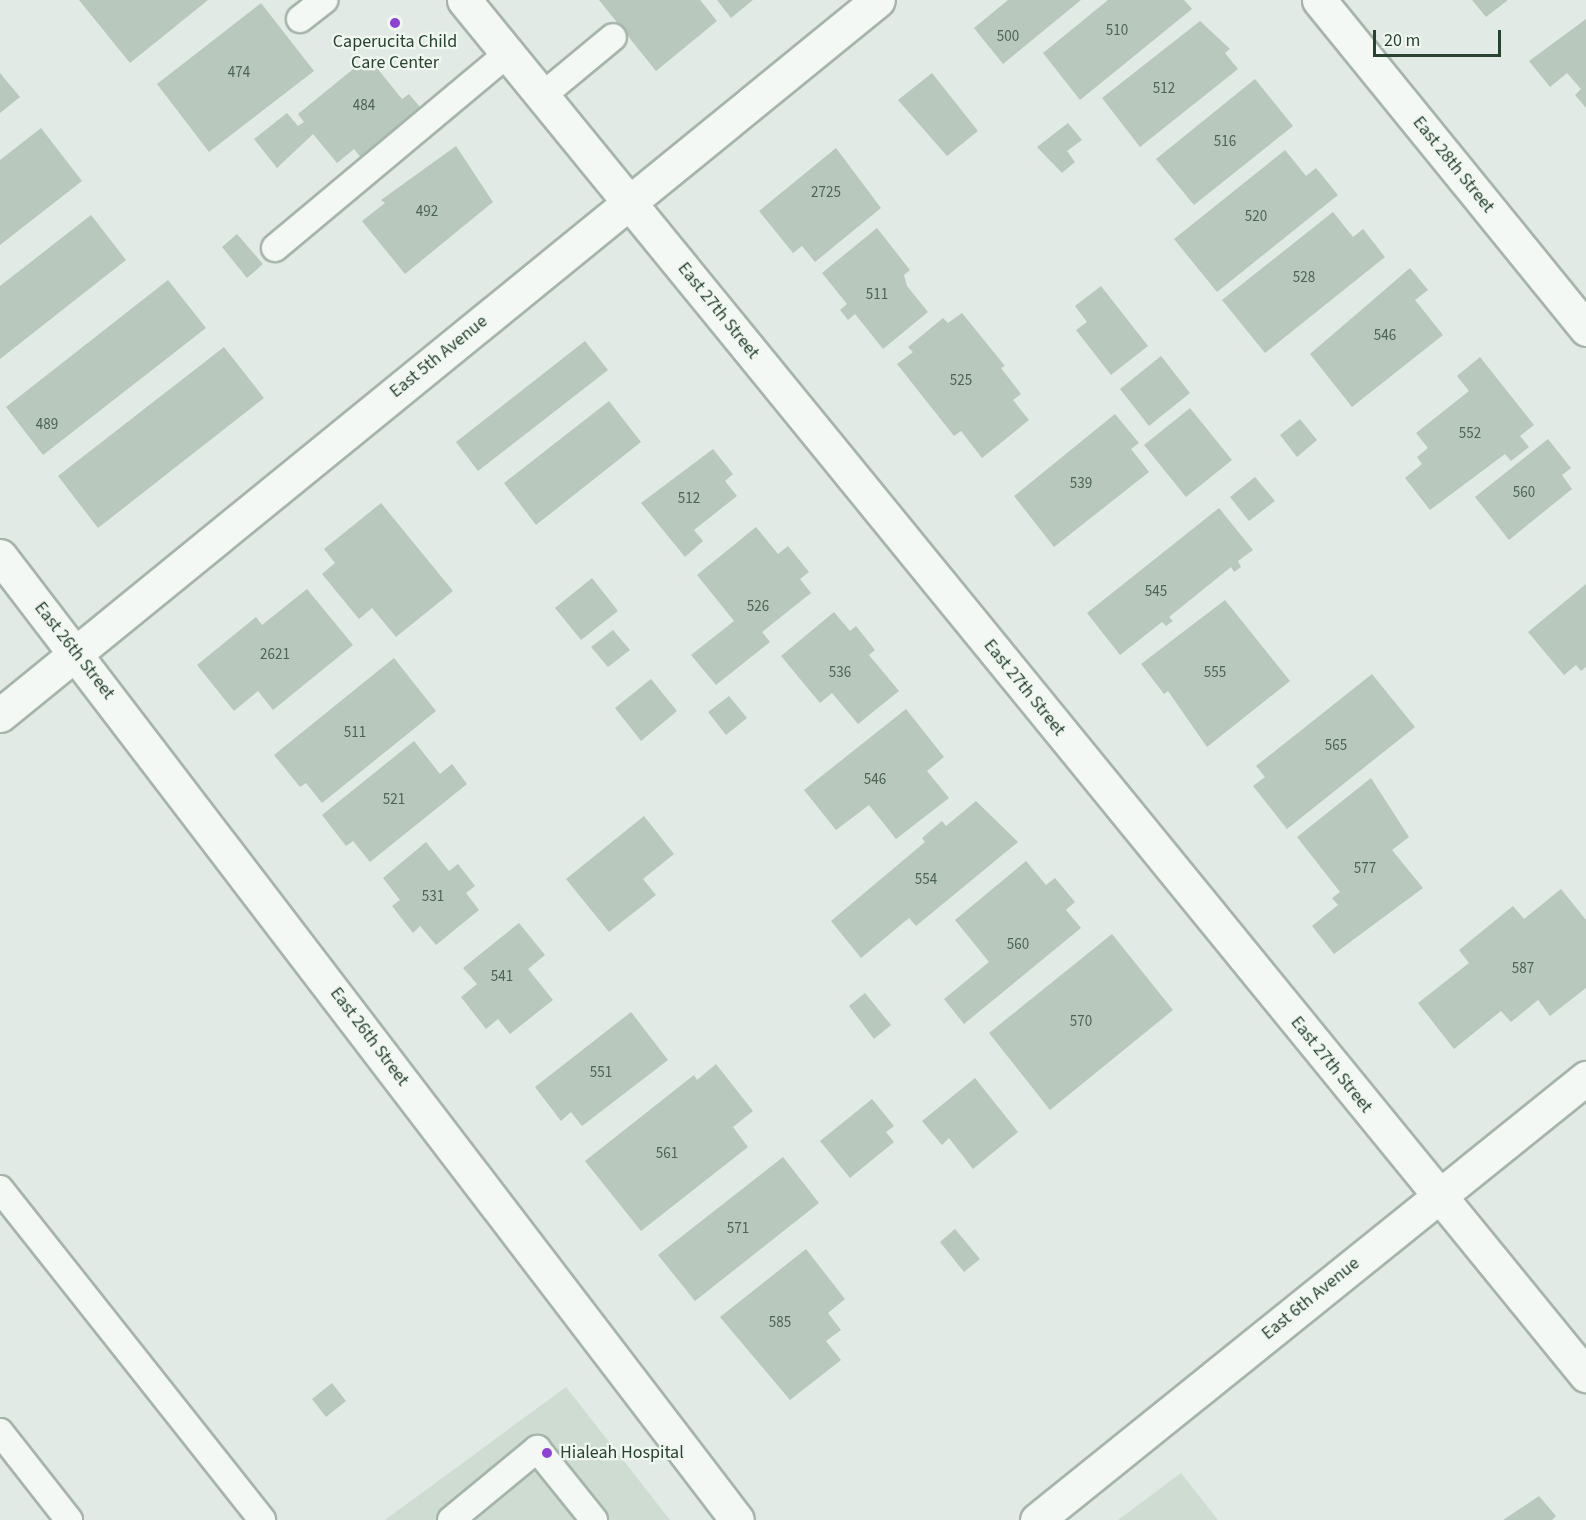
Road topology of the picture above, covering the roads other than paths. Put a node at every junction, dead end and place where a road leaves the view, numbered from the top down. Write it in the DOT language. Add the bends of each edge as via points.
graph roads {
  1 [pos="324,0"];
  2 [pos="464,0"];
  3 [pos="878,0"];
  4 [pos="1319,0"];
  5 [pos="300,19"];
  6 [pos="613,37"];
  7 [pos="508,53"];
  8 [pos="542,96"];
  9 [pos="628,201"];
  10 [pos="274,248"];
  11 [pos="1586,329"];
  12 [pos="0,556"];
  13 [pos="77,655"];
  14 [pos="0,715"];
  15 [pos="1586,1078"];
  16 [pos="0,1189"];
  17 [pos="1438,1197"];
  18 [pos="1586,1375"];
  19 [pos="0,1432"];
  20 [pos="0,1445"];
  21 [pos="60,1520"];
  22 [pos="69,1520"];
  23 [pos="262,1520"];
  24 [pos="451,1520"];
  25 [pos="594,1520"];
  26 [pos="737,1520"];
  27 [pos="1037,1520"];
  1 -- 5 [label="lane"];
  2 -- 7 [label="street, East 27th Street"];
  3 -- 9 [label="street, East 5th Avenue"];
  4 -- 11 [label="street, East 28th Street"];
  6 -- 8 [label="lane"];
  7 -- 8 [label="street, East 27th Street"];
  7 -- 10 [label="lane"];
  8 -- 9 [label="street, East 27th Street"];
  9 -- 13 [label="street, East 5th Avenue"];
  9 -- 17 [label="street, East 27th Street"];
  12 -- 13 [label="street, East 26th Street"];
  13 -- 14 [label="street, East 5th Avenue"];
  13 -- 26 [label="street, East 26th Street"];
  15 -- 17 [label="street, East 6th Avenue"];
  16 -- 23 [label="lane"];
  17 -- 18 [label="street, East 27th Street"];
  17 -- 27 [label="street, East 6th Avenue"];
  19 -- 22 [label="lane"];
  20 -- 21 [label="lane"];
  24 -- 25 [label="lane" via="537,1449"];
}
